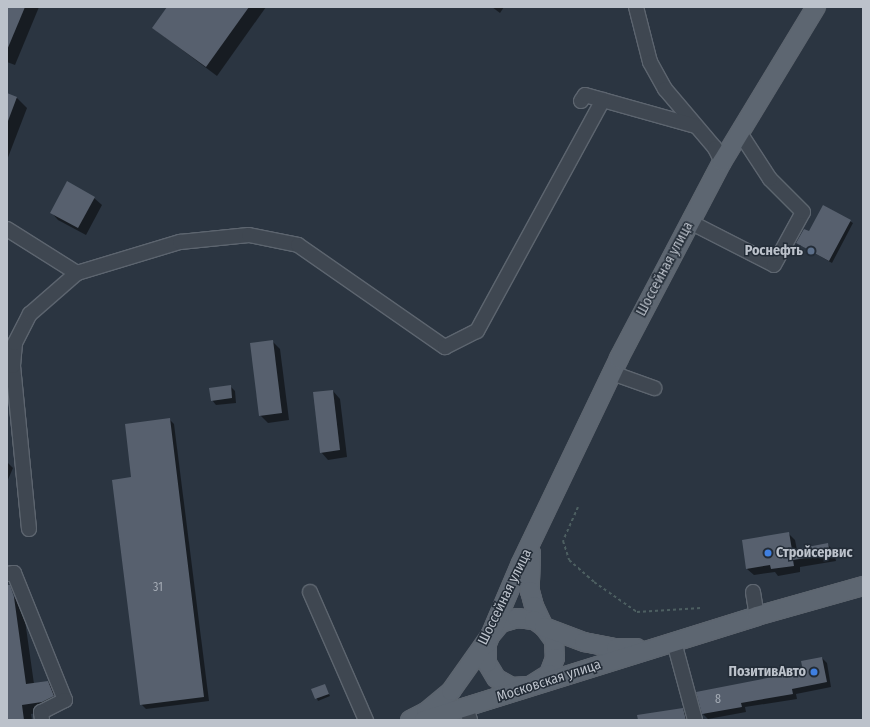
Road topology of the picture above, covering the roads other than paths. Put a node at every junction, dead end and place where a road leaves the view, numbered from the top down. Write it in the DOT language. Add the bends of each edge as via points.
graph roads {
  1 [pos="636,7"];
  2 [pos="816,7"];
  3 [pos="603,100"];
  4 [pos="581,101"];
  5 [pos="695,126"];
  6 [pos="740,133"];
  7 [pos="722,162"];
  8 [pos="690,222"];
  9 [pos="7,229"];
  10 [pos="77,273"];
  11 [pos="612,373"];
  12 [pos="654,388"];
  13 [pos="29,529"];
  14 [pos="532,540"];
  15 [pos="7,574"];
  16 [pos="863,586"];
  17 [pos="310,592"];
  18 [pos="753,592"];
  19 [pos="757,616"];
  20 [pos="544,627"];
  21 [pos="490,636"];
  22 [pos="674,642"];
  23 [pos="530,686"];
  24 [pos="468,714"];
  25 [pos="42,720"];
  26 [pos="366,720"];
  27 [pos="410,720"];
  28 [pos="424,720"];
  29 [pos="695,720"];
  1 -- 5 [label="lane" via="650,62 665,89"];
  2 -- 6 [label="main road, Шоссейная улица"];
  3 -- 4 [label="lane" via="584,95"];
  3 -- 5 [label="lane"];
  3 -- 10 [label="lane" via="477,331 445,347 298,245 249,235 180,242"];
  5 -- 7 [label="lane" via="715,148"];
  6 -- 7 [label="main road, Шоссейная улица"];
  6 -- 8 [label="lane" via="770,179 803,212 774,265"];
  7 -- 8 [label="main road, Шоссейная улица"];
  8 -- 11 [label="main road, Шоссейная улица"];
  9 -- 10 [label="lane"];
  10 -- 13 [label="lane" via="30,314 15,344 13,366"];
  11 -- 12 [label="lane"];
  11 -- 14 [label="main road, Шоссейная улица"];
  14 -- 20 [label="main road, Шоссейная улица" via="529,563 530,591"];
  14 -- 21 [label="main road, Шоссейная улица"];
  15 -- 25 [label="lane" via="14,573 65,700 41,712"];
  16 -- 19 [label="main road, Московская улица"];
  17 -- 26 [label="lane"];
  18 -- 19 [label="lane"];
  19 -- 22 [label="main road, Московская улица"];
  20 -- 21 [label="main road, Московская улица" via="534,620 517,618 501,623"];
  20 -- 22 [label="main road, Московская улица" via="584,642 616,648 651,647"];
  20 -- 23 [label="main road" via="554,641 555,658 548,674"];
  21 -- 23 [label="main road" via="485,654 490,671 496,678 512,687"];
  21 -- 27 [label="main road, Шоссейная улица" via="451,691 426,712"];
  22 -- 23 [label="main road, Московская улица"];
  22 -- 29 [label="lane"];
  23 -- 24 [label="main road, Московская улица"];
  24 -- 28 [label="main road, Московская улица"];
}
